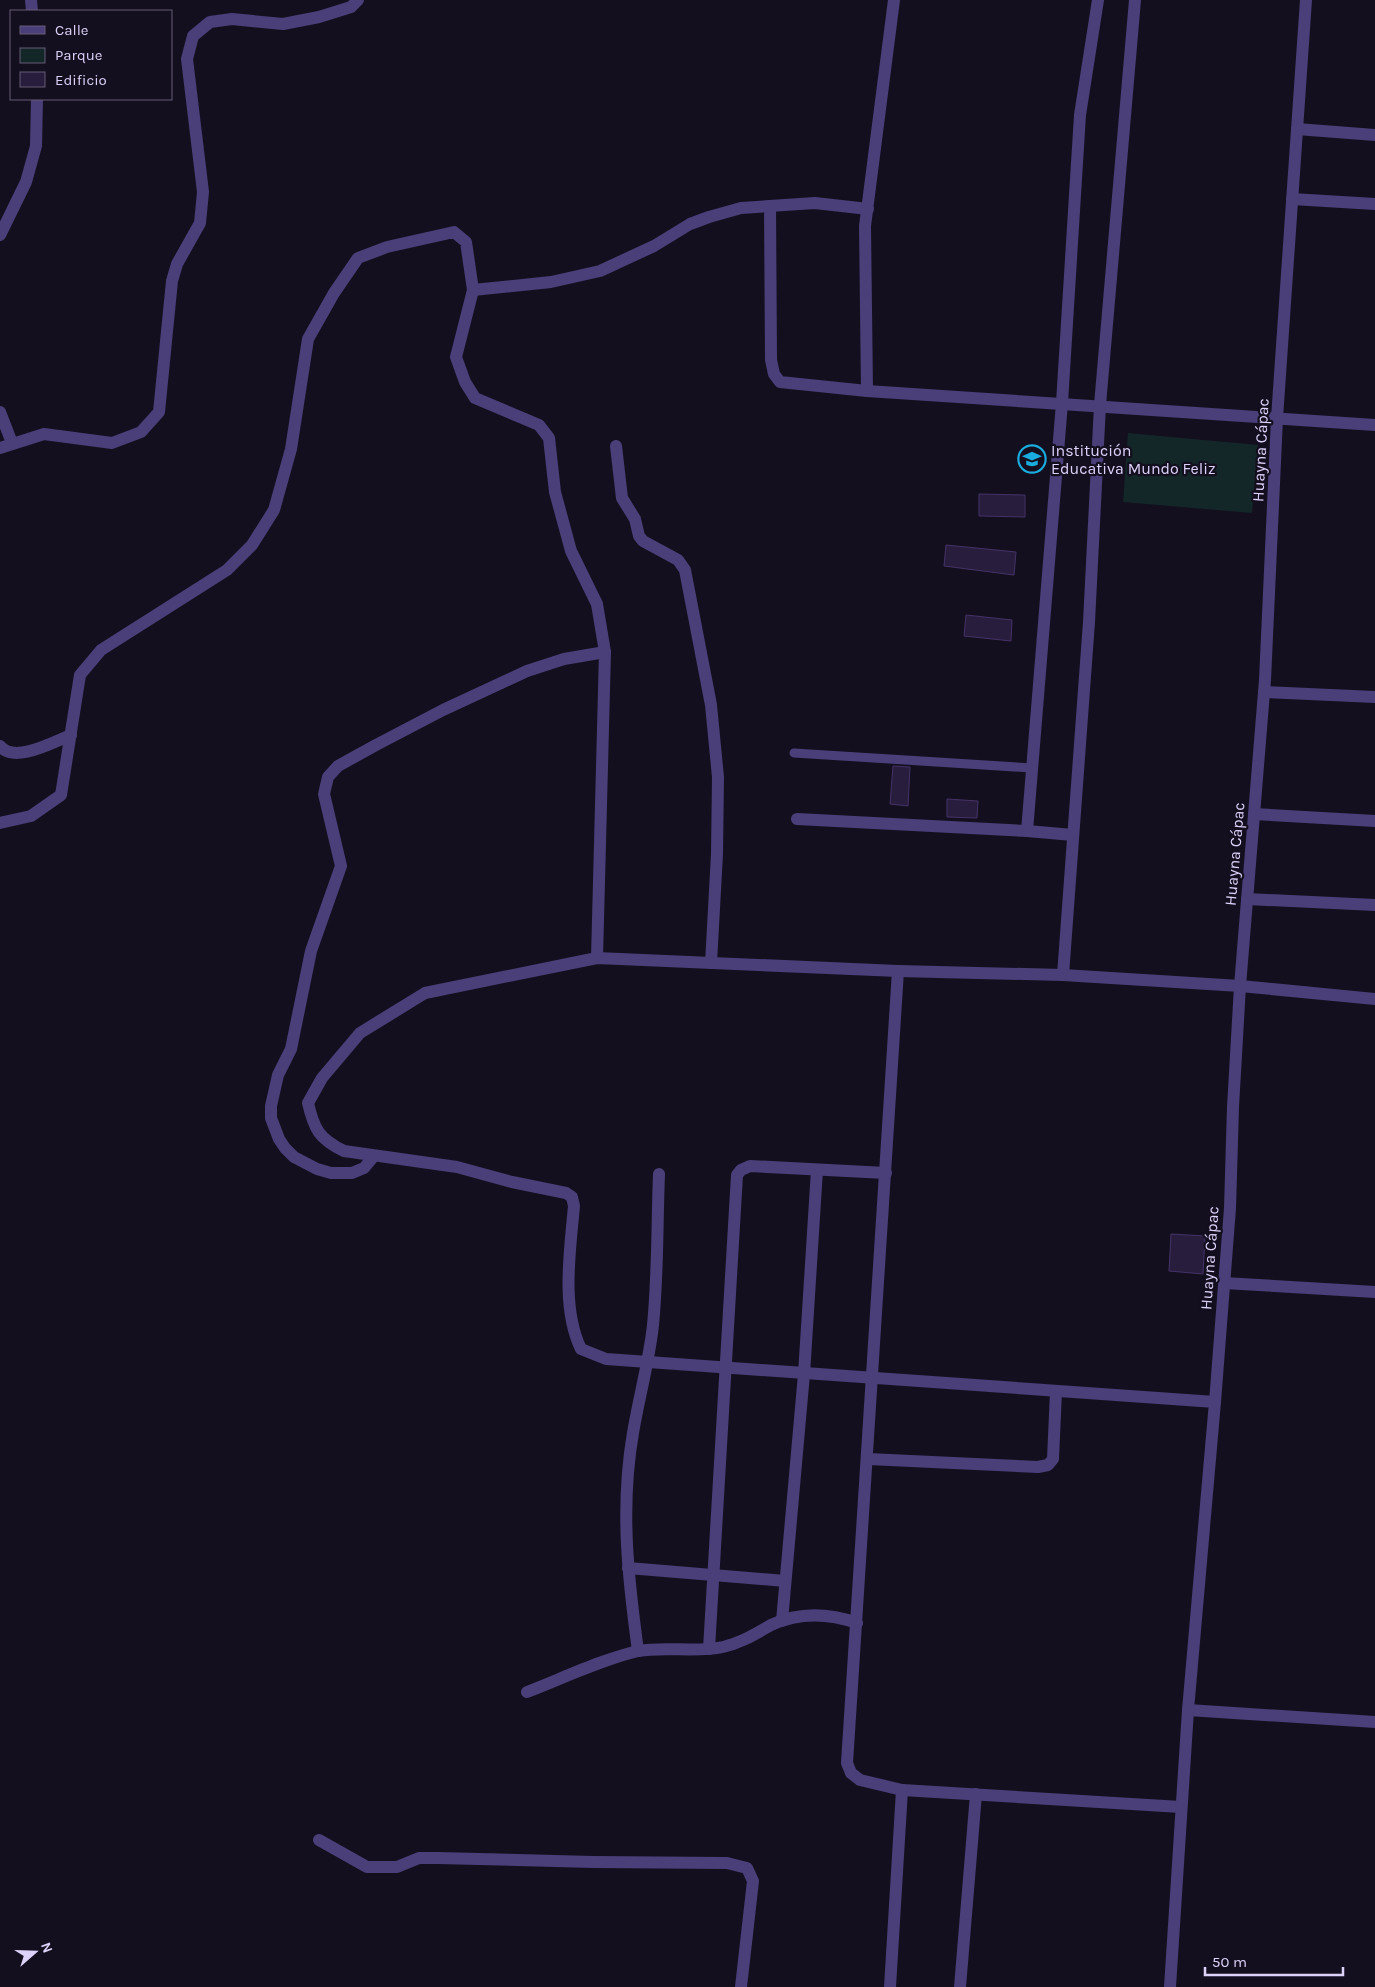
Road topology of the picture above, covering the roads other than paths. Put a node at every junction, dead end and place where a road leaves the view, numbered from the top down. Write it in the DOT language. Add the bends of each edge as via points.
graph roads {
  1 [pos="358,0"];
  2 [pos="894,0"];
  3 [pos="1098,0"];
  4 [pos="1135,0"];
  5 [pos="1306,0"];
  6 [pos="38,100"];
  7 [pos="1297,129"];
  8 [pos="1375,135"];
  9 [pos="1292,198"];
  10 [pos="1375,204"];
  11 [pos="770,206"];
  12 [pos="868,209"];
  13 [pos="0,235"];
  14 [pos="473,290"];
  15 [pos="867,392"];
  16 [pos="1062,403"];
  17 [pos="1100,406"];
  18 [pos="0,412"];
  19 [pos="1277,418"];
  20 [pos="1375,425"];
  21 [pos="6,446"];
  22 [pos="616,446"];
  23 [pos="605,652"];
  24 [pos="1264,692"];
  25 [pos="1375,697"];
  26 [pos="71,735"];
  27 [pos="0,746"];
  28 [pos="794,753"];
  29 [pos="1032,768"];
  30 [pos="1254,814"];
  31 [pos="798,819"];
  32 [pos="1375,821"];
  33 [pos="0,824"];
  34 [pos="1027,831"];
  35 [pos="1073,835"];
  36 [pos="1247,899"];
  37 [pos="1375,905"];
  38 [pos="598,958"];
  39 [pos="710,963"];
  40 [pos="898,971"];
  41 [pos="1063,976"];
  42 [pos="1240,986"];
  43 [pos="1375,999"];
  44 [pos="374,1156"];
  45 [pos="817,1170"];
  46 [pos="886,1173"];
  47 [pos="659,1174"];
  48 [pos="1224,1283"];
  49 [pos="1375,1292"];
  50 [pos="648,1362"];
  51 [pos="727,1368"];
  52 [pos="804,1374"];
  53 [pos="873,1379"];
  54 [pos="1056,1391"];
  55 [pos="1215,1402"];
  56 [pos="868,1459"];
  57 [pos="628,1568"];
  58 [pos="714,1576"];
  59 [pos="785,1581"];
  60 [pos="782,1621"];
  61 [pos="857,1623"];
  62 [pos="709,1649"];
  63 [pos="638,1651"];
  64 [pos="527,1692"];
  65 [pos="1188,1710"];
  66 [pos="1375,1722"];
  67 [pos="902,1790"];
  68 [pos="976,1794"];
  69 [pos="1181,1807"];
  70 [pos="319,1840"];
  71 [pos="741,1987"];
  72 [pos="890,1987"];
  73 [pos="960,1987"];
  74 [pos="1170,1987"];
  1 -- 21 [label="street" via="351,7 283,24 232,19 210,22 192,36 187,59 203,192 202,207 200,223 176,264 172,281 158,412 141,432 112,443 44,434"];
  2 -- 12 [label="street"];
  3 -- 16 [label="street" via="1080,115"];
  4 -- 17 [label="street"];
  5 -- 7 [label="street, Huayna Cápac"];
  6 -- 13 [label="street" via="36,146 26,182"];
  7 -- 8 [label="street"];
  7 -- 9 [label="street, Huayna Cápac"];
  9 -- 10 [label="street"];
  9 -- 19 [label="street, Huayna Cápac"];
  11 -- 12 [label="street" via="815,203"];
  11 -- 14 [label="street" via="741,208 709,216 600,271 551,282"];
  11 -- 15 [label="street" via="771,360 774,374 780,382"];
  12 -- 15 [label="street"];
  14 -- 23 [label="street" via="456,357 465,382 475,398 539,424 550,438 554,492 571,551 597,604"];
  14 -- 26 [label="street" via="466,242 454,232 387,247 358,258 308,339 292,449 274,510 252,545 227,570 101,650 80,675"];
  15 -- 16 [label="street"];
  16 -- 17 [label="street"];
  16 -- 29 [label="street"];
  17 -- 19 [label="street"];
  17 -- 35 [label="street" via="1089,622"];
  18 -- 21 [label="street"];
  19 -- 20 [label="street"];
  19 -- 24 [label="street, Huayna Cápac"];
  22 -- 39 [label="street" via="624,502 635,519 639,536 678,560 685,570 695,620 710,705 718,778"];
  23 -- 38 [label="street"];
  23 -- 44 [label="street" via="527,670 442,710 345,762 328,777 324,794 341,866 311,951 291,1049 278,1075 271,1118 285,1148 294,1157 317,1169 352,1173 364,1168"];
  24 -- 25 [label="street"];
  24 -- 30 [label="street, Huayna Cápac"];
  26 -- 27 [label="street" via="16,754 4,751"];
  26 -- 33 [label="street" via="61,795 31,816"];
  28 -- 29 [label="lane"];
  29 -- 34 [label="street"];
  30 -- 32 [label="street"];
  30 -- 36 [label="street, Huayna Cápac"];
  31 -- 34 [label="street"];
  34 -- 35 [label="street"];
  35 -- 41 [label="street"];
  36 -- 37 [label="street"];
  36 -- 42 [label="street, Huayna Cápac"];
  38 -- 39 [label="street"];
  38 -- 44 [label="street" via="425,993 360,1033 322,1078 308,1103 317,1132 330,1144 344,1151"];
  39 -- 40 [label="street"];
  40 -- 41 [label="street"];
  40 -- 46 [label="street"];
  41 -- 42 [label="street"];
  42 -- 43 [label="street"];
  42 -- 48 [label="street, Huayna Cápac"];
  44 -- 50 [label="street" via="457,1167 572,1197 569,1260 573,1333 581,1349 606,1359"];
  45 -- 46 [label="street"];
  45 -- 51 [label="street" via="750,1166 737,1175"];
  45 -- 52 [label="street"];
  46 -- 53 [label="street"];
  47 -- 50 [label="street" via="653,1324"];
  48 -- 49 [label="street"];
  48 -- 55 [label="street, Huayna Cápac"];
  50 -- 51 [label="street"];
  50 -- 57 [label="street" via="628,1470"];
  51 -- 52 [label="street"];
  51 -- 58 [label="street"];
  52 -- 53 [label="street"];
  52 -- 59 [label="street"];
  53 -- 54 [label="street"];
  53 -- 56 [label="street"];
  54 -- 55 [label="street"];
  54 -- 56 [label="street" via="1053,1459 1048,1465"];
  55 -- 65 [label="street, Huayna Cápac"];
  56 -- 61 [label="street"];
  57 -- 58 [label="street"];
  57 -- 63 [label="street"];
  58 -- 59 [label="street"];
  58 -- 62 [label="street"];
  59 -- 60 [label="street"];
  60 -- 61 [label="street" via="820,1615"];
  60 -- 62 [label="street" via="736,1643"];
  61 -- 67 [label="street" via="848,1763 851,1773 860,1780"];
  62 -- 63 [label="street"];
  63 -- 64 [label="street"];
  65 -- 66 [label="street"];
  65 -- 69 [label="street, Huayna Cápac"];
  67 -- 68 [label="street"];
  67 -- 72 [label="street"];
  68 -- 69 [label="street"];
  68 -- 73 [label="street"];
  69 -- 74 [label="street, Huayna Cápac"];
  70 -- 71 [label="street" via="367,1867 397,1867 419,1858 438,1858 727,1863 747,1868 753,1881"];
}
